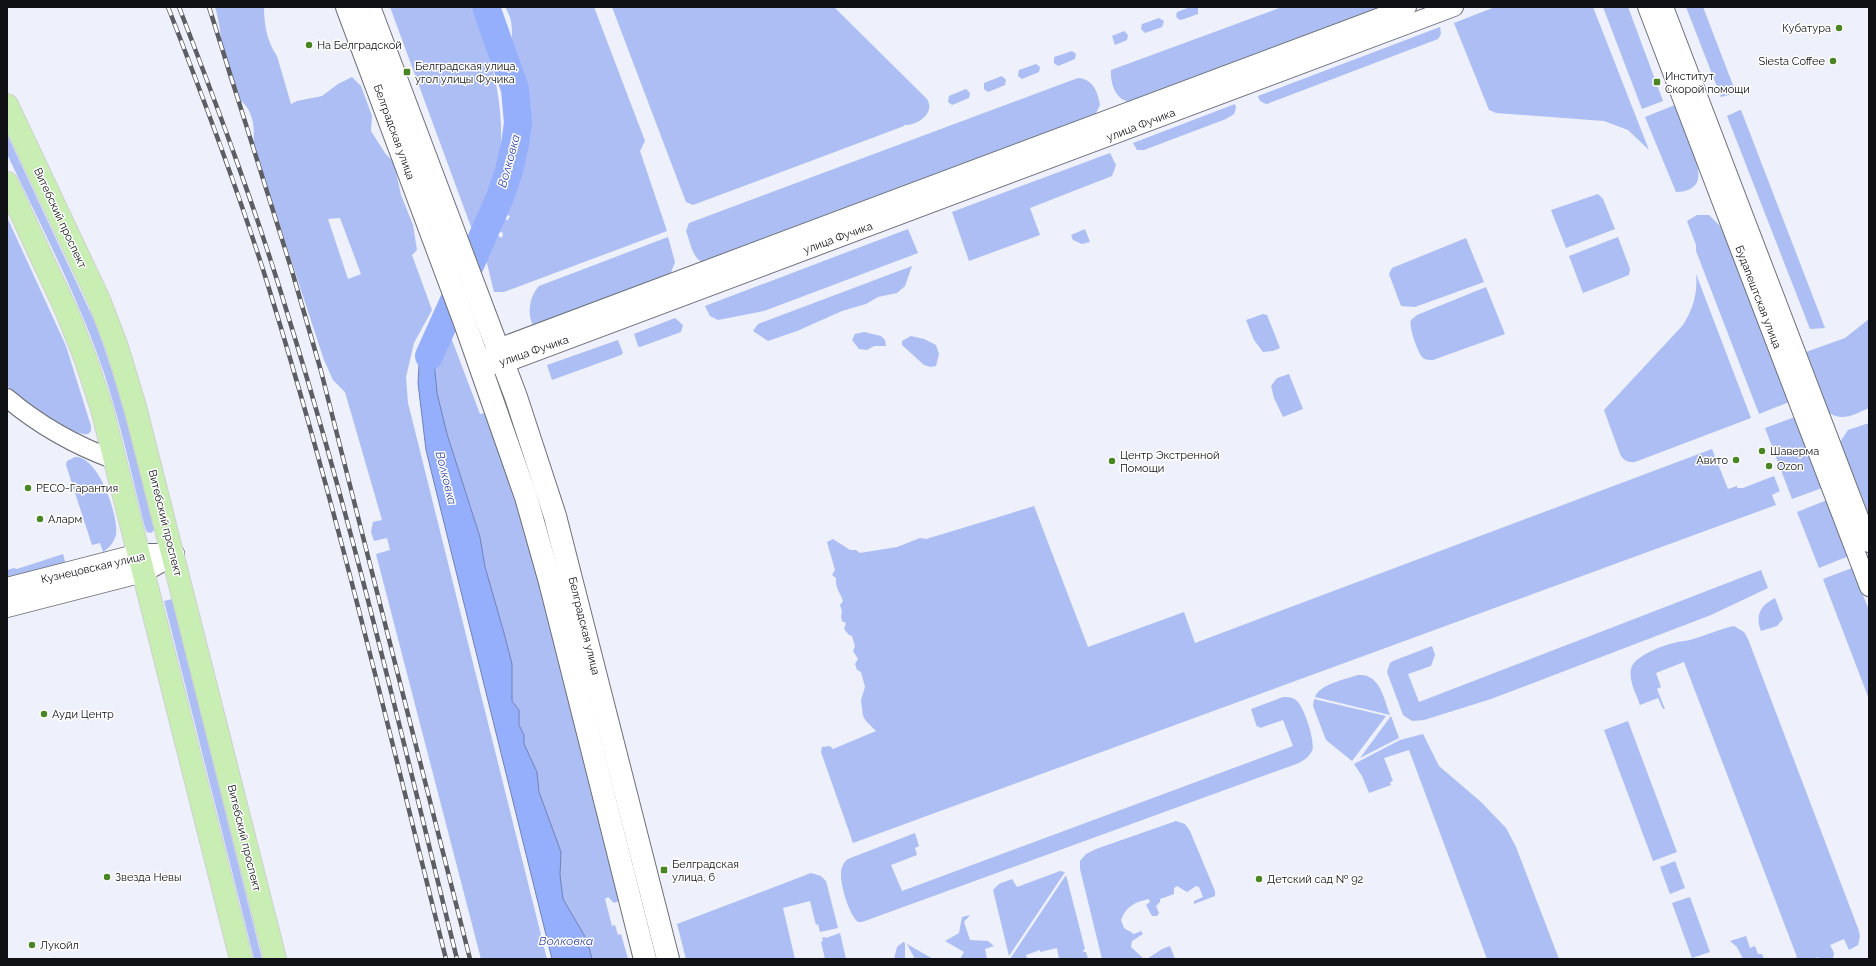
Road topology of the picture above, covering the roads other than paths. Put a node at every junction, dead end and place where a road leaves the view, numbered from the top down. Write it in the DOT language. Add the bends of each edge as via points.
graph roads {
  1 [pos="347,7"];
  2 [pos="369,7"];
  3 [pos="1407,7"];
  4 [pos="1454,7"];
  5 [pos="1647,7"];
  6 [pos="1664,7"];
  7 [pos="7,105"];
  8 [pos="7,183"];
  9 [pos="500,356"];
  10 [pos="480,366"];
  11 [pos="7,398"];
  12 [pos="115,460"];
  13 [pos="1869,543"];
  14 [pos="173,554"];
  15 [pos="141,563"];
  16 [pos="1869,587"];
  17 [pos="7,589"];
  18 [pos="7,606"];
  19 [pos="241,959"];
  20 [pos="275,959"];
  21 [pos="645,959"];
  22 [pos="668,959"];
  1 -- 10 [label="street, Белградская улица"];
  2 -- 9 [label="street, Белградская улица"];
  3 -- 9 [label="street, улица Фучика"];
  4 -- 9 [label="street, улица Фучика"];
  5 -- 16 [label="street, Будапештская улица"];
  6 -- 13 [label="street, Будапештская улица"];
  7 -- 14 [label="main road, Витебский проспект" via="99,300 117,347"];
  8 -- 12 [label="main road" via="67,312 86,360"];
  9 -- 10 [label="street, улица Фучика"];
  9 -- 22 [label="street, Белградская улица" via="557,524"];
  10 -- 21 [label="street, Белградская улица" via="518,471 536,530"];
  11 -- 12 [label="street" via="26,414 65,439"];
  12 -- 15 [label="main road"];
  14 -- 15 [label="street, Кузнецовская улица"];
  14 -- 20 [label="main road, Витебский проспект"];
  15 -- 17 [label="street, Кузнецовская улица"];
  15 -- 18 [label="street, Кузнецовская улица"];
  15 -- 19 [label="main road"];
}
